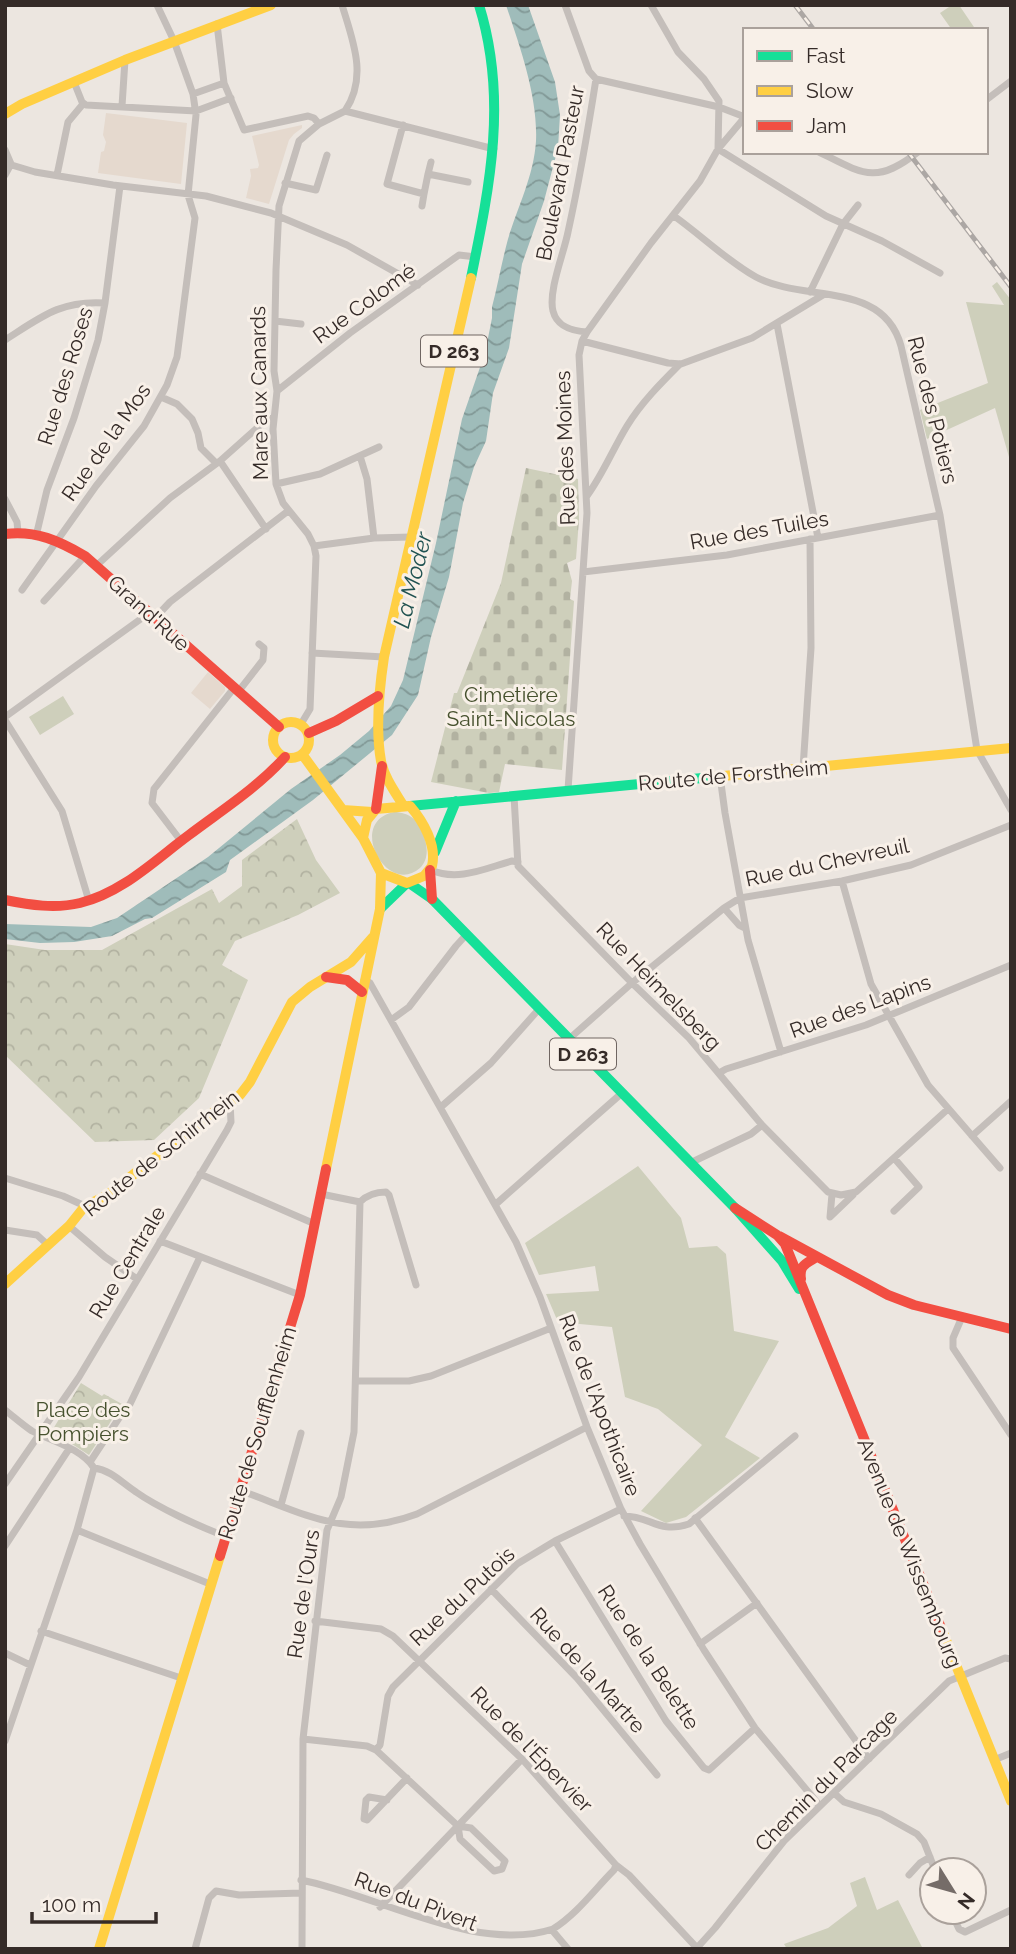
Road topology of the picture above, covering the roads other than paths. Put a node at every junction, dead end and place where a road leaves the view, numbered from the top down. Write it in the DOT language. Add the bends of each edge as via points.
graph roads {
  1 [pos="157,5"];
  2 [pos="271,5"];
  3 [pos="342,5"];
  4 [pos="479,5"];
  5 [pos="565,5"];
  6 [pos="651,5"];
  7 [pos="217,24"];
  8 [pos="174,41"];
  9 [pos="125,60"];
  10 [pos="596,79"];
  11 [pos="1011,81"];
  12 [pos="74,82"];
  13 [pos="224,83"];
  14 [pos="193,94"];
  15 [pos="232,98"];
  16 [pos="988,98"];
  17 [pos="83,103"];
  18 [pos="122,106"];
  19 [pos="719,107"];
  20 [pos="196,111"];
  21 [pos="345,111"];
  22 [pos="9,112"];
  23 [pos="743,116"];
  24 [pos="743,119"];
  25 [pos="5,122"];
  26 [pos="319,124"];
  27 [pos="403,125"];
  28 [pos="5,149"];
  29 [pos="494,149"];
  30 [pos="718,149"];
  31 [pos="823,154"];
  32 [pos="915,154"];
  33 [pos="327,155"];
  34 [pos="431,162"];
  35 [pos="8,163"];
  36 [pos="428,174"];
  37 [pos="5,175"];
  38 [pos="57,175"];
  39 [pos="468,182"];
  40 [pos="285,183"];
  41 [pos="120,186"];
  42 [pos="424,194"];
  43 [pos="188,195"];
  44 [pos="858,205"];
  45 [pos="422,206"];
  46 [pos="279,215"];
  47 [pos="674,216"];
  48 [pos="842,224"];
  49 [pos="476,257"];
  50 [pos="940,273"];
  51 [pos="418,285"];
  52 [pos="810,292"];
  53 [pos="824,294"];
  54 [pos="105,303"];
  55 [pos="275,321"];
  56 [pos="301,324"];
  57 [pos="777,324"];
  58 [pos="587,332"];
  59 [pos="5,340"];
  60 [pos="582,341"];
  61 [pos="681,364"];
  62 [pos="277,391"];
  63 [pos="161,397"];
  64 [pos="274,417"];
  65 [pos="379,446"];
  66 [pos="360,456"];
  67 [pos="218,462"];
  68 [pos="276,484"];
  69 [pos="587,496"];
  70 [pos="5,499"];
  71 [pos="288,511"];
  72 [pos="940,515"];
  73 [pos="266,529"];
  74 [pos="18,532"];
  75 [pos="37,532"];
  76 [pos="5,534"];
  77 [pos="411,537"];
  78 [pos="374,538"];
  79 [pos="814,538"];
  80 [pos="59,540"];
  81 [pos="314,546"];
  82 [pos="85,556"];
  83 [pos="96,566"];
  84 [pos="583,572"];
  85 [pos="22,590"];
  86 [pos="44,601"];
  87 [pos="152,616"];
  88 [pos="259,644"];
  89 [pos="312,653"];
  90 [pos="384,657"];
  91 [pos="236,690"];
  92 [pos="378,696"];
  93 [pos="5,718"];
  94 [pos="301,724"];
  95 [pos="279,727"];
  96 [pos="309,733"];
  97 [pos="1010,747"];
  98 [pos="977,750"];
  99 [pos="302,754"];
  100 [pos="285,757"];
  101 [pos="382,764"];
  102 [pos="803,768"];
  103 [pos="720,776"];
  104 [pos="568,790"];
  105 [pos="514,796"];
  106 [pos="456,801"];
  107 [pos="340,806"];
  108 [pos="407,806"];
  109 [pos="374,810"];
  110 [pos="1011,810"];
  111 [pos="1011,825"];
  112 [pos="363,838"];
  113 [pos="181,841"];
  114 [pos="435,852"];
  115 [pos="518,862"];
  116 [pos="430,870"];
  117 [pos="381,873"];
  118 [pos="842,881"];
  119 [pos="408,883"];
  120 [pos="740,898"];
  121 [pos="5,900"];
  122 [pos="432,900"];
  123 [pos="89,901"];
  124 [pos="723,908"];
  125 [pos="380,909"];
  126 [pos="746,928"];
  127 [pos="467,935"];
  128 [pos="374,936"];
  129 [pos="1011,965"];
  130 [pos="343,967"];
  131 [pos="365,976"];
  132 [pos="326,977"];
  133 [pos="632,983"];
  134 [pos="362,992"];
  135 [pos="377,997"];
  136 [pos="539,1009"];
  137 [pos="889,1016"];
  138 [pos="391,1020"];
  139 [pos="569,1040"];
  140 [pos="781,1052"];
  141 [pos="719,1073"];
  142 [pos="622,1093"];
  143 [pos="1011,1101"];
  144 [pos="230,1102"];
  145 [pos="442,1106"];
  146 [pos="948,1109"];
  147 [pos="762,1125"];
  148 [pos="972,1136"];
  149 [pos="894,1158"];
  150 [pos="690,1163"];
  151 [pos="1000,1168"];
  152 [pos="200,1174"];
  153 [pos="5,1178"];
  154 [pos="856,1192"];
  155 [pos="321,1194"];
  156 [pos="832,1194"];
  157 [pos="360,1202"];
  158 [pos="496,1204"];
  159 [pos="85,1206"];
  160 [pos="735,1208"];
  161 [pos="894,1211"];
  162 [pos="315,1224"];
  163 [pos="69,1226"];
  164 [pos="5,1230"];
  165 [pos="757,1233"];
  166 [pos="777,1235"];
  167 [pos="160,1241"];
  168 [pos="48,1245"];
  169 [pos="806,1251"];
  170 [pos="200,1257"];
  171 [pos="790,1257"];
  172 [pos="818,1258"];
  173 [pos="789,1271"];
  174 [pos="137,1279"];
  175 [pos="801,1279"];
  176 [pos="5,1284"];
  177 [pos="416,1285"];
  178 [pos="300,1295"];
  179 [pos="810,1307"];
  180 [pos="962,1317"];
  181 [pos="551,1328"];
  182 [pos="1011,1329"];
  183 [pos="357,1381"];
  184 [pos="5,1410"];
  185 [pos="587,1427"];
  186 [pos="301,1433"];
  187 [pos="41,1435"];
  188 [pos="1011,1435"];
  189 [pos="795,1436"];
  190 [pos="69,1449"];
  191 [pos="92,1465"];
  192 [pos="5,1484"];
  193 [pos="239,1490"];
  194 [pos="281,1505"];
  195 [pos="623,1512"];
  196 [pos="695,1518"];
  197 [pos="329,1523"];
  198 [pos="77,1530"];
  199 [pos="225,1536"];
  200 [pos="555,1541"];
  201 [pos="5,1546"];
  202 [pos="209,1584"];
  203 [pos="491,1589"];
  204 [pos="757,1603"];
  205 [pos="315,1621"];
  206 [pos="41,1631"];
  207 [pos="700,1644"];
  208 [pos="5,1653"];
  209 [pos="418,1660"];
  210 [pos="1011,1660"];
  211 [pos="30,1665"];
  212 [pos="961,1676"];
  213 [pos="181,1678"];
  214 [pos="755,1728"];
  215 [pos="303,1739"];
  216 [pos="5,1741"];
  217 [pos="376,1750"];
  218 [pos="1011,1753"];
  219 [pos="522,1759"];
  220 [pos="869,1759"];
  221 [pos="994,1760"];
  222 [pos="657,1775"];
  223 [pos="407,1778"];
  224 [pos="834,1793"];
  225 [pos="387,1800"];
  226 [pos="1011,1801"];
  227 [pos="821,1806"];
  228 [pos="458,1826"];
  229 [pos="930,1856"];
  230 [pos="616,1865"];
  231 [pos="918,1865"];
  232 [pos="909,1875"];
  233 [pos="301,1880"];
  234 [pos="301,1893"];
  235 [pos="380,1907"];
  236 [pos="1011,1910"];
  237 [pos="988,1921"];
  238 [pos="958,1926"];
  239 [pos="978,1926"];
  240 [pos="552,1930"];
  241 [pos="440,1933"];
  242 [pos="514,1942"];
  243 [pos="696,1948"];
  244 [pos="99,1949"];
  245 [pos="195,1949"];
  246 [pos="302,1949"];
  247 [pos="568,1949"];
  1 -- 8 [label="street, Rue de la Mos"];
  2 -- 7 [label="main road"];
  3 -- 21 [label="street" via="358,72"];
  4 -- 29 [label="main road, D 263" via="494,66"];
  5 -- 10 [label="street, Boulevard Pasteur"];
  6 -- 19 [label="street" via="678,52 715,93"];
  7 -- 8 [label="main road"];
  7 -- 13 [label="street"];
  8 -- 9 [label="main road"];
  8 -- 14 [label="street, Rue de la Mos"];
  9 -- 12 [label="main road"];
  9 -- 18 [label="street"];
  10 -- 19 [label="street"];
  10 -- 58 [label="street, Boulevard Pasteur" via="551,300 558,321"];
  11 -- 16 [label="street"];
  12 -- 17 [label="street"];
  12 -- 22 [label="main road"];
  13 -- 14 [label="street"];
  13 -- 15 [label="street"];
  14 -- 20 [label="street, Rue de la Mos"];
  15 -- 20 [label="street"];
  15 -- 26 [label="street" via="244,130 305,117 313,117"];
  17 -- 18 [label="street"];
  17 -- 38 [label="street" via="68,122"];
  18 -- 20 [label="street"];
  19 -- 23 [label="street"];
  19 -- 30 [label="street, Rue des Moines"];
  20 -- 43 [label="street, Rue de la Mos"];
  21 -- 26 [label="street"];
  21 -- 27 [label="street"];
  22 -- 25 [label="main road"];
  24 -- 30 [label="street, Rue des Moines"];
  26 -- 40 [label="street, Mare aux Canards" via="298,142"];
  27 -- 29 [label="street"];
  27 -- 42 [label="street" via="387,184"];
  28 -- 35 [label="street"];
  29 -- 49 [label="main road, D 263"];
  30 -- 47 [label="street, Rue des Moines"];
  30 -- 48 [label="street"];
  31 -- 32 [label="street" via="875,174 892,170"];
  33 -- 40 [label="street" via="316,190"];
  34 -- 36 [label="street"];
  35 -- 37 [label="street"];
  35 -- 38 [label="street"];
  36 -- 39 [label="street"];
  36 -- 42 [label="street"];
  38 -- 41 [label="street"];
  40 -- 46 [label="street, Mare aux Canards"];
  41 -- 43 [label="street"];
  41 -- 54 [label="street, Rue des Roses"];
  42 -- 45 [label="street"];
  43 -- 46 [label="street"];
  43 -- 63 [label="street, Rue de la Mos" via="195,218 188,283 177,357"];
  44 -- 48 [label="street"];
  46 -- 51 [label="street" via="347,245"];
  46 -- 55 [label="street, Mare aux Canards"];
  47 -- 52 [label="street, Rue des Potiers" via="754,276"];
  47 -- 58 [label="street, Rue des Moines"];
  48 -- 50 [label="street"];
  48 -- 52 [label="street"];
  49 -- 51 [label="street, Rue Colomé" via="458,255"];
  49 -- 77 [label="main road, D 263"];
  51 -- 62 [label="street, Rue Colomé"];
  52 -- 53 [label="street, Rue des Potiers"];
  53 -- 57 [label="street"];
  53 -- 72 [label="street, Rue des Potiers" via="872,306 895,330"];
  54 -- 59 [label="street" via="63,306"];
  54 -- 75 [label="street, Rue des Roses"];
  55 -- 56 [label="street"];
  55 -- 62 [label="street, Mare aux Canards"];
  57 -- 61 [label="street" via="744,342"];
  57 -- 79 [label="street"];
  58 -- 60 [label="street, Rue des Moines"];
  60 -- 61 [label="street"];
  60 -- 69 [label="street, Rue des Moines"];
  61 -- 69 [label="street" via="629,423"];
  62 -- 64 [label="street, Mare aux Canards"];
  63 -- 67 [label="street" via="177,404 192,419 201,448"];
  63 -- 80 [label="street, Rue de la Mos"];
  64 -- 67 [label="street"];
  64 -- 68 [label="street, Mare aux Canards"];
  65 -- 66 [label="street"];
  66 -- 68 [label="street" via="320,474"];
  66 -- 78 [label="street"];
  67 -- 73 [label="street"];
  67 -- 83 [label="street" via="170,498"];
  68 -- 71 [label="street, Mare aux Canards"];
  69 -- 84 [label="street, Rue des Moines"];
  70 -- 74 [label="street"];
  71 -- 73 [label="street"];
  71 -- 81 [label="street, Mare aux Canards"];
  72 -- 79 [label="street, Rue des Tuiles"];
  72 -- 98 [label="street, Rue des Potiers"];
  73 -- 87 [label="street"];
  74 -- 75 [label="main road, Grand'Rue"];
  74 -- 76 [label="main road, Grand'Rue"];
  75 -- 80 [label="main road, Grand'Rue"];
  77 -- 78 [label="street"];
  77 -- 90 [label="main road, D 263"];
  78 -- 81 [label="street"];
  79 -- 84 [label="street, Rue des Tuiles" via="727,555"];
  79 -- 102 [label="street"];
  80 -- 82 [label="main road, Grand'Rue"];
  80 -- 85 [label="street, Rue de la Mos"];
  81 -- 89 [label="street"];
  82 -- 83 [label="main road, Grand'Rue"];
  82 -- 86 [label="street"];
  83 -- 87 [label="main road, Grand'Rue"];
  84 -- 104 [label="street, Rue des Moines"];
  87 -- 91 [label="main road, Grand'Rue"];
  87 -- 93 [label="street"];
  88 -- 91 [label="street" via="264,648 263,660"];
  89 -- 90 [label="street"];
  89 -- 94 [label="street" via="310,709"];
  90 -- 92 [label="main road, D 263"];
  91 -- 95 [label="main road, Grand'Rue"];
  91 -- 113 [label="street" via="154,789 152,803"];
  92 -- 96 [label="main road"];
  92 -- 101 [label="main road, D 263"];
  93 -- 123 [label="street" via="62,811"];
  94 -- 95 [label="main road" via="289,722"];
  94 -- 96 [label="main road"];
  95 -- 100 [label="main road" via="274,744"];
  96 -- 99 [label="main road" via="309,745"];
  97 -- 98 [label="main road, Route de Forstheim"];
  98 -- 102 [label="main road, Route de Forstheim"];
  98 -- 110 [label="street"];
  99 -- 100 [label="main road"];
  99 -- 107 [label="main road"];
  100 -- 113 [label="main road" via="265,779"];
  101 -- 108 [label="main road, D 263"];
  101 -- 109 [label="main road, D 263"];
  102 -- 103 [label="main road, Route de Forstheim"];
  103 -- 104 [label="main road, Route de Forstheim"];
  103 -- 120 [label="street"];
  104 -- 105 [label="main road, Route de Forstheim"];
  105 -- 106 [label="main road, Route de Forstheim"];
  105 -- 115 [label="street"];
  106 -- 108 [label="main road, Route de Forstheim"];
  106 -- 114 [label="main road"];
  107 -- 109 [label="main road"];
  107 -- 112 [label="main road"];
  108 -- 109 [label="main road"];
  108 -- 114 [label="main road" via="418,814"];
  109 -- 112 [label="main road"];
  111 -- 118 [label="street, Rue du Chevreuil" via="911,865"];
  112 -- 117 [label="main road"];
  113 -- 123 [label="main road" via="130,881"];
  114 -- 116 [label="main road"];
  115 -- 116 [label="street" via="461,875"];
  115 -- 133 [label="street, Rue Heimelsberg"];
  116 -- 119 [label="main road"];
  116 -- 122 [label="main road"];
  117 -- 119 [label="main road"];
  117 -- 125 [label="main road, Route de Soufflenheim"];
  118 -- 120 [label="street, Rue du Chevreuil"];
  118 -- 137 [label="street" via="871,984"];
  119 -- 122 [label="main road, Avenue de Wissembourg / D 263"];
  119 -- 125 [label="main road"];
  120 -- 124 [label="street, Rue du Chevreuil"];
  120 -- 126 [label="street"];
  121 -- 123 [label="main road" via="30,906"];
  122 -- 127 [label="main road, Avenue de Wissembourg / D 263"];
  124 -- 126 [label="street"];
  124 -- 133 [label="street, Rue du Chevreuil"];
  125 -- 128 [label="main road, Route de Soufflenheim"];
  126 -- 140 [label="street"];
  127 -- 136 [label="main road, Avenue de Wissembourg / D 263"];
  127 -- 138 [label="street" via="409,1007"];
  128 -- 130 [label="main road, Route de Schirrhein"];
  128 -- 131 [label="main road, Route de Soufflenheim"];
  129 -- 137 [label="street, Rue des Lapins"];
  130 -- 131 [label="main road"];
  130 -- 132 [label="main road, Route de Schirrhein"];
  131 -- 134 [label="main road, Route de Soufflenheim"];
  131 -- 135 [label="street, Rue de l'Apothicaire"];
  132 -- 134 [label="main road" via="347,980"];
  132 -- 144 [label="main road, Route de Schirrhein" via="292,1002 250,1082"];
  133 -- 139 [label="street, Rue du Chevreuil"];
  133 -- 141 [label="street, Rue Heimelsberg"];
  134 -- 135 [label="street"];
  134 -- 155 [label="main road, Route de Soufflenheim"];
  135 -- 138 [label="street, Rue de l'Apothicaire"];
  136 -- 139 [label="main road, Avenue de Wissembourg / D 263"];
  136 -- 145 [label="street" via="491,1063"];
  137 -- 140 [label="street, Rue des Lapins"];
  137 -- 146 [label="street" via="928,1085"];
  138 -- 145 [label="street, Rue de l'Apothicaire"];
  139 -- 142 [label="main road, Avenue de Wissembourg / D 263"];
  140 -- 141 [label="street, Rue des Lapins"];
  141 -- 147 [label="street, Rue Heimelsberg"];
  142 -- 150 [label="main road, Avenue de Wissembourg / D 263"];
  142 -- 158 [label="street"];
  143 -- 148 [label="street"];
  144 -- 152 [label="street, Rue Centrale" via="231,1122"];
  144 -- 159 [label="main road, Route de Schirrhein" via="106,1196"];
  145 -- 158 [label="street, Rue de l'Apothicaire"];
  146 -- 148 [label="street"];
  146 -- 149 [label="street"];
  147 -- 150 [label="street"];
  147 -- 156 [label="street, Rue Heimelsberg"];
  148 -- 151 [label="street"];
  149 -- 154 [label="street"];
  149 -- 161 [label="street" via="919,1187"];
  150 -- 160 [label="main road, Avenue de Wissembourg / D 263"];
  152 -- 162 [label="street"];
  152 -- 167 [label="street, Rue Centrale"];
  153 -- 159 [label="street"];
  154 -- 156 [label="street"];
  154 -- 156 [label="street" via="830,1217"];
  155 -- 157 [label="street"];
  155 -- 162 [label="main road, Route de Soufflenheim"];
  157 -- 177 [label="street" via="380,1192 389,1195"];
  157 -- 183 [label="street, Rue de l'Ours"];
  158 -- 181 [label="street, Rue de l'Apothicaire"];
  159 -- 163 [label="main road, Route de Schirrhein"];
  160 -- 165 [label="main road, Avenue de Wissembourg / D 263"];
  160 -- 166 [label="main road, Avenue de Wissembourg / D 263"];
  162 -- 178 [label="main road, Route de Soufflenheim"];
  163 -- 168 [label="main road, Route de Schirrhein"];
  163 -- 174 [label="street"];
  164 -- 168 [label="street" via="37,1234"];
  165 -- 171 [label="main road, Avenue de Wissembourg / D 263"];
  165 -- 173 [label="main road, Avenue de Wissembourg / D 263"];
  166 -- 169 [label="main road"];
  166 -- 171 [label="main road, Avenue de Wissembourg / D 263"];
  167 -- 170 [label="street"];
  167 -- 174 [label="street, Rue Centrale"];
  168 -- 176 [label="main road, Route de Schirrhein"];
  169 -- 171 [label="main road"];
  169 -- 172 [label="main road"];
  170 -- 178 [label="street"];
  170 -- 191 [label="street" via="130,1404"];
  171 -- 172 [label="main road"];
  171 -- 173 [label="main road" via="786,1262"];
  171 -- 175 [label="main road, Avenue de Wissembourg / D 263"];
  172 -- 175 [label="main road" via="803,1265"];
  172 -- 180 [label="main road" via="888,1295"];
  173 -- 179 [label="main road, Avenue de Wissembourg / D 263"];
  174 -- 187 [label="street, Rue Centrale"];
  175 -- 179 [label="main road, Avenue de Wissembourg / D 263"];
  178 -- 193 [label="main road, Route de Soufflenheim"];
  179 -- 212 [label="main road, Avenue de Wissembourg / D 263"];
  180 -- 182 [label="main road"];
  180 -- 188 [label="street" via="953,1348"];
  181 -- 183 [label="street" via="431,1377"];
  181 -- 185 [label="street, Rue de l'Apothicaire"];
  183 -- 197 [label="street, Rue de l'Ours" via="344,1484"];
  184 -- 187 [label="street"];
  185 -- 195 [label="street, Rue de l'Apothicaire"];
  185 -- 197 [label="street" via="393,1524"];
  186 -- 194 [label="street"];
  187 -- 190 [label="street"];
  187 -- 192 [label="street, Rue Centrale"];
  189 -- 196 [label="street"];
  190 -- 191 [label="street"];
  190 -- 201 [label="street"];
  191 -- 198 [label="street"];
  191 -- 199 [label="street" via="137,1493"];
  193 -- 194 [label="street"];
  193 -- 199 [label="main road, Route de Soufflenheim"];
  194 -- 197 [label="street"];
  195 -- 196 [label="street" via="664,1528 689,1524"];
  195 -- 200 [label="street, Rue du Putois"];
  195 -- 207 [label="street, Rue de l'Apothicaire"];
  196 -- 204 [label="street"];
  197 -- 205 [label="street, Rue de l'Ours"];
  198 -- 202 [label="street"];
  198 -- 206 [label="street"];
  199 -- 202 [label="main road, Route de Soufflenheim"];
  200 -- 203 [label="street, Rue du Putois" via="517,1564"];
  200 -- 214 [label="street, Rue de la Belette" via="666,1721 704,1768 709,1770"];
  202 -- 213 [label="main road, Route de Soufflenheim"];
  203 -- 209 [label="street, Rue du Putois"];
  203 -- 222 [label="street, Rue de la Martre" via="577,1678"];
  204 -- 207 [label="street"];
  204 -- 220 [label="street"];
  205 -- 209 [label="street, Rue de l'Épervier" via="381,1629"];
  205 -- 215 [label="street, Rue de l'Ours"];
  206 -- 211 [label="street"];
  206 -- 213 [label="street"];
  207 -- 214 [label="street, Rue de l'Apothicaire"];
  208 -- 211 [label="street"];
  209 -- 217 [label="street, Rue du Putois" via="388,1696"];
  209 -- 219 [label="street, Rue de l'Épervier"];
  210 -- 212 [label="street, Chemin du Parcage" via="1005,1658"];
  211 -- 216 [label="street"];
  212 -- 220 [label="street, Chemin du Parcage" via="950,1681"];
  212 -- 221 [label="main road, Avenue de Wissembourg / D 263"];
  213 -- 244 [label="main road, Route de Soufflenheim"];
  214 -- 227 [label="street, Rue de l'Apothicaire"];
  215 -- 217 [label="street"];
  215 -- 233 [label="street, Rue de l'Ours"];
  217 -- 223 [label="street"];
  218 -- 221 [label="street"];
  219 -- 228 [label="street"];
  219 -- 230 [label="street, Rue de l'Épervier"];
  220 -- 224 [label="street, Chemin du Parcage"];
  221 -- 226 [label="main road, Avenue de Wissembourg / D 263"];
  223 -- 225 [label="street"];
  223 -- 228 [label="street"];
  224 -- 227 [label="street, Chemin du Parcage"];
  224 -- 229 [label="street" via="910,1830 921,1838"];
  227 -- 243 [label="street, Chemin du Parcage" via="784,1841"];
  228 -- 228 [label="street" via="460,1839 494,1871 502,1868 505,1861 471,1828"];
  228 -- 235 [label="street"];
  230 -- 240 [label="street"];
  230 -- 243 [label="street, Rue de l'Épervier"];
  231 -- 232 [label="street"];
  233 -- 234 [label="street, Rue de l'Ours"];
  233 -- 235 [label="street, Rue du Pivert"];
  234 -- 245 [label="street" via="216,1892 209,1898"];
  234 -- 246 [label="street, Rue de l'Ours"];
  235 -- 241 [label="street, Rue du Pivert"];
  236 -- 237 [label="street"];
  238 -- 239 [label="street" via="965,1932"];
  240 -- 242 [label="street"];
  240 -- 247 [label="street"];
}
